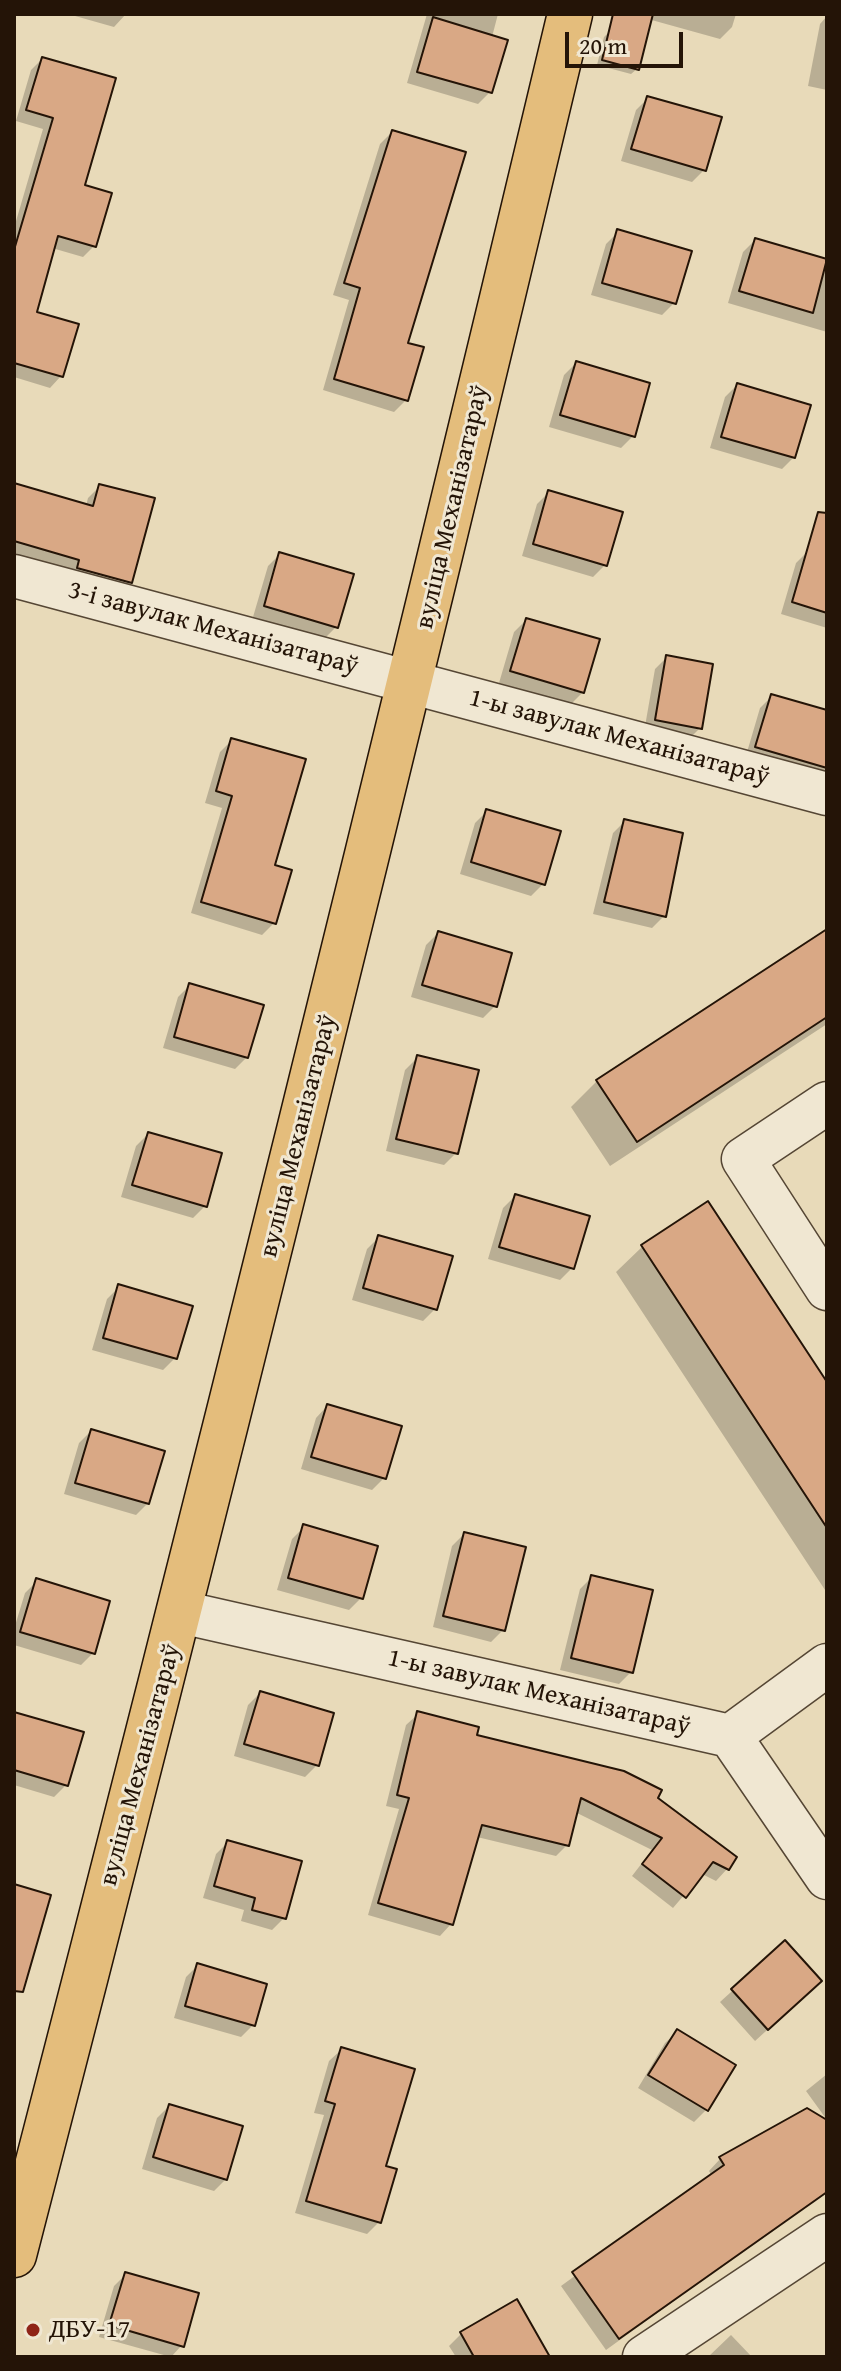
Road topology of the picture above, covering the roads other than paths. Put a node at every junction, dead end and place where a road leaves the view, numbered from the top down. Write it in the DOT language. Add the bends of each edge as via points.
graph roads {
  1 [pos="570,14"];
  2 [pos="14,576"];
  3 [pos="412,682"];
  4 [pos="827,794"];
  5 [pos="827,1103"];
  6 [pos="827,1289"];
  7 [pos="181,1612"];
  8 [pos="827,1665"];
  9 [pos="730,1736"];
  10 [pos="827,1878"];
  11 [pos="827,2235"];
  12 [pos="14,2255"];
  13 [pos="644,2357"];
  1 -- 3 [label="main road, вуліца Механізатараў"];
  2 -- 3 [label="street, 3-і завулак Механізатараў"];
  3 -- 4 [label="street, 1-ы завулак Механізатараў"];
  3 -- 7 [label="main road, вуліца Механізатараў"];
  5 -- 6 [label="street" via="743,1159"];
  7 -- 9 [label="street, 1-ы завулак Механізатараў"];
  7 -- 12 [label="main road, вуліца Механізатараў"];
  8 -- 9 [label="street"];
  9 -- 10 [label="street"];
  11 -- 13 [label="street"];
}
